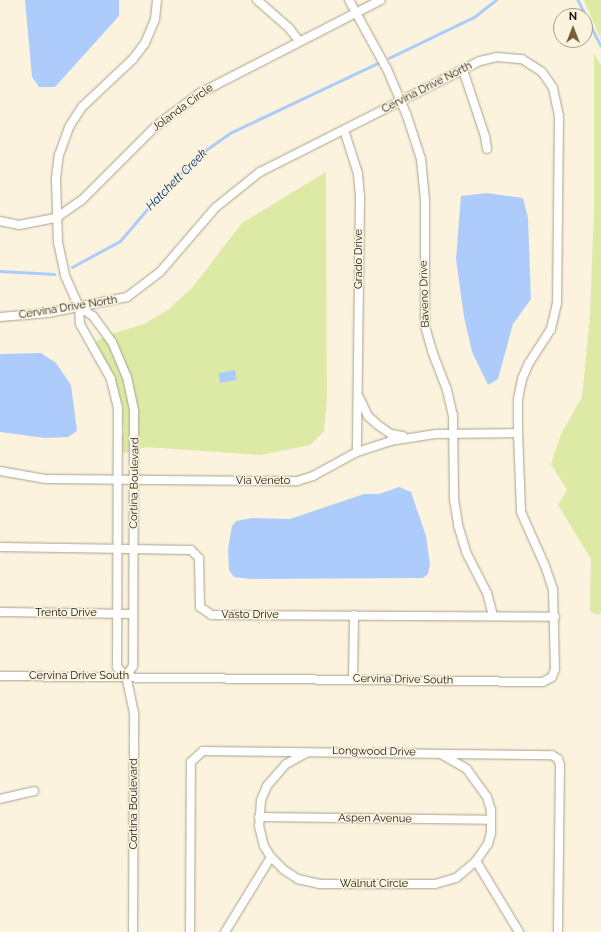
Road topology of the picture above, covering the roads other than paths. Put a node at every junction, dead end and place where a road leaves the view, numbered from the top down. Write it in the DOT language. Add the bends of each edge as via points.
graph roads {
  1 [pos="156,0"];
  2 [pos="257,0"];
  3 [pos="349,0"];
  4 [pos="381,0"];
  5 [pos="356,13"];
  6 [pos="299,41"];
  7 [pos="463,70"];
  8 [pos="401,101"];
  9 [pos="344,130"];
  10 [pos="487,149"];
  11 [pos="56,218"];
  12 [pos="0,221"];
  13 [pos="79,307"];
  14 [pos="0,317"];
  15 [pos="359,391"];
  16 [pos="454,433"];
  17 [pos="518,433"];
  18 [pos="412,436"];
  19 [pos="357,452"];
  20 [pos="0,472"];
  21 [pos="119,480"];
  22 [pos="135,480"];
  23 [pos="0,547"];
  24 [pos="118,548"];
  25 [pos="133,549"];
  26 [pos="0,612"];
  27 [pos="117,613"];
  28 [pos="133,614"];
  29 [pos="354,615"];
  30 [pos="493,616"];
  31 [pos="555,617"];
  32 [pos="0,676"];
  33 [pos="126,676"];
  34 [pos="353,680"];
  35 [pos="312,751"];
  36 [pos="437,753"];
  37 [pos="34,791"];
  38 [pos="0,799"];
  39 [pos="259,817"];
  40 [pos="491,820"];
  41 [pos="271,857"];
  42 [pos="476,861"];
  43 [pos="133,932"];
  44 [pos="190,932"];
  45 [pos="225,932"];
  46 [pos="519,932"];
  47 [pos="558,932"];
  1 -- 11 [label="street, Cortina Boulevard" via="155,19 145,43 82,107 69,127 57,164"];
  2 -- 6 [label="street" via="290,28"];
  3 -- 5 [label="street, Baveno Drive"];
  4 -- 5 [label="street, Jolanda Circle"];
  5 -- 6 [label="street, Jolanda Circle"];
  5 -- 8 [label="street, Baveno Drive" via="379,51"];
  6 -- 11 [label="street, Jolanda Circle" via="218,82 184,104 144,136 82,200"];
  7 -- 8 [label="street, Cervina Drive North"];
  7 -- 10 [label="street"];
  7 -- 17 [label="street, Cervina Drive North" via="496,57 522,59 535,66 548,79 558,107 557,303 551,329 522,379 518,399"];
  8 -- 9 [label="street, Cervina Drive North"];
  8 -- 16 [label="street, Baveno Drive" via="416,142 424,178 425,326 448,390"];
  9 -- 13 [label="street, Cervina Drive North" via="271,166 247,182 215,208 160,272 138,291 115,302"];
  9 -- 15 [label="street, Grado Drive" via="358,174 360,196"];
  11 -- 12 [label="street, Jolanda Circle" via="19,225"];
  11 -- 13 [label="street, Cortina Boulevard" via="60,256"];
  13 -- 14 [label="street, Cervina Drive North" via="35,315"];
  13 -- 21 [label="street, Cortina Boulevard" via="80,324 106,367 115,393 120,425"];
  13 -- 22 [label="street, Cortina Boulevard" via="93,316 112,342 127,377 136,425"];
  15 -- 18 [label="street, Grado Drive" via="364,409 378,426 391,434"];
  15 -- 19 [label="street, Grado Drive"];
  16 -- 17 [label="street, Via Veneto"];
  16 -- 18 [label="street, Via Veneto"];
  16 -- 30 [label="street, Baveno Drive" via="454,500 458,525 466,552 487,593"];
  17 -- 31 [label="street, Cervina Drive South" via="520,507 526,528 549,577"];
  18 -- 19 [label="street, Via Veneto"];
  19 -- 22 [label="street, Via Veneto" via="313,476 297,481"];
  20 -- 21 [label="street, Via Veneto" via="46,479"];
  21 -- 22 [label="street, Via Veneto"];
  21 -- 24 [label="street, Cortina Boulevard"];
  22 -- 25 [label="street, Cortina Boulevard"];
  23 -- 24 [label="street, Vasto Drive"];
  24 -- 25 [label="street, Vasto Drive"];
  24 -- 27 [label="street, Cortina Boulevard"];
  25 -- 28 [label="street, Cortina Boulevard"];
  25 -- 29 [label="street, Vasto Drive" via="194,552 199,561 199,602 207,614"];
  26 -- 27 [label="street, Trento Drive"];
  27 -- 28 [label="street, Trento Drive"];
  27 -- 33 [label="street, Cortina Boulevard" via="117,667"];
  28 -- 33 [label="street, Cortina Boulevard" via="133,666"];
  29 -- 30 [label="street, Vasto Drive"];
  29 -- 34 [label="street"];
  30 -- 31 [label="street, Vasto Drive"];
  31 -- 34 [label="street, Cervina Drive South" via="556,669 548,681"];
  32 -- 33 [label="street, Cervina Drive South"];
  33 -- 34 [label="street, Cervina Drive South"];
  33 -- 43 [label="street, Cortina Boulevard" via="134,713"];
  35 -- 36 [label="street, Longwood Drive"];
  35 -- 39 [label="street, Walnut Circle" via="295,758 275,775 263,793"];
  35 -- 44 [label="street, Longwood Drive" via="203,751 193,758"];
  36 -- 40 [label="street, Walnut Circle" via="461,764 477,779 487,797"];
  36 -- 47 [label="street, Longwood Drive" via="548,754 558,759"];
  37 -- 38 [label="street"];
  39 -- 40 [label="street, Aspen Avenue"];
  39 -- 41 [label="street, Walnut Circle" via="262,840"];
  40 -- 42 [label="street, Walnut Circle" via="488,844"];
  41 -- 42 [label="street, Walnut Circle" via="291,876 319,884 435,884 456,878"];
  41 -- 45 [label="street"];
  42 -- 46 [label="street"];
}
